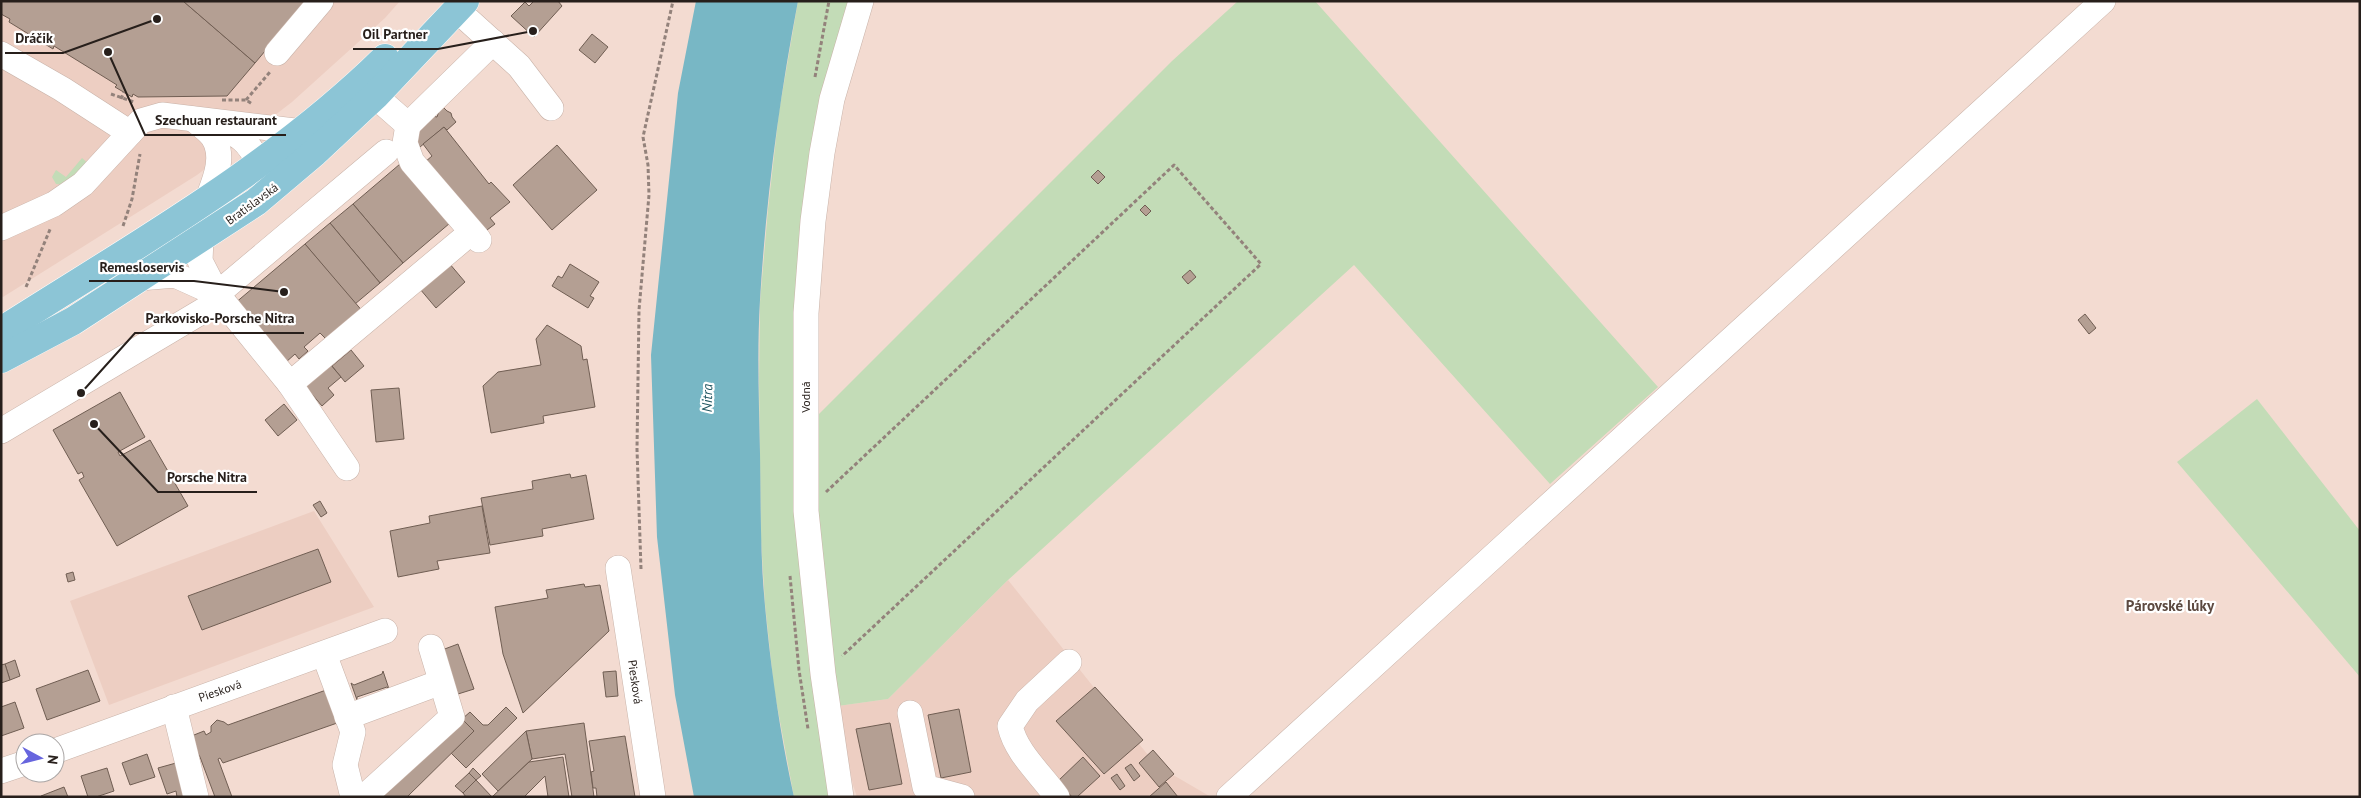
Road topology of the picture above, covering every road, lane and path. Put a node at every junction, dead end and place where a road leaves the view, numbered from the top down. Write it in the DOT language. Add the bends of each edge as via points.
graph roads {
  1 [pos="321,1"];
  2 [pos="673,1"];
  3 [pos="829,1"];
  4 [pos="860,1"];
  5 [pos="2103,1"];
  6 [pos="454,4"];
  7 [pos="825,35"];
  8 [pos="493,42"];
  9 [pos="277,53"];
  10 [pos="1,54"];
  11 [pos="103,91"];
  12 [pos="124,92"];
  13 [pos="375,96"];
  14 [pos="122,99"];
  15 [pos="217,100"];
  16 [pos="246,100"];
  17 [pos="139,102"];
  18 [pos="551,108"];
  19 [pos="258,109"];
  20 [pos="192,119"];
  21 [pos="408,125"];
  22 [pos="303,132"];
  23 [pos="136,142"];
  24 [pos="386,152"];
  25 [pos="259,164"];
  26 [pos="207,201"];
  27 [pos="51,226"];
  28 [pos="123,226"];
  29 [pos="1,228"];
  30 [pos="201,239"];
  31 [pos="140,278"];
  32 [pos="26,287"];
  33 [pos="218,294"];
  34 [pos="1,330"];
  35 [pos="1,359"];
  36 [pos="290,384"];
  37 [pos="1,430"];
  38 [pos="347,468"];
  39 [pos="806,511"];
  40 [pos="630,569"];
  41 [pos="385,631"];
  42 [pos="431,647"];
  43 [pos="324,654"];
  44 [pos="1069,662"];
  45 [pos="823,674"];
  46 [pos="441,682"];
  47 [pos="174,707"];
  48 [pos="910,713"];
  49 [pos="347,717"];
  50 [pos="65,747"];
  51 [pos="15,766"];
  52 [pos="1,771"];
  53 [pos="196,797"];
  54 [pos="353,797"];
  55 [pos="364,797"];
  56 [pos="653,797"];
  57 [pos="841,797"];
  58 [pos="962,797"];
  59 [pos="1057,797"];
  60 [pos="1229,797"];
  1 -- 9 [label="street"];
  2 -- 40 [label="path" via="643,137 649,195 639,310 637,449"];
  3 -- 7 [label="path"];
  4 -- 39 [label="street, Vodná" via="832,98 813,221 806,314"];
  5 -- 60 [label="street"];
  6 -- 8 [label="street"];
  6 -- 13 [label="main road, Bratislavská"];
  6 -- 22 [label="main road"];
  8 -- 18 [label="street" via="520,66"];
  8 -- 21 [label="street"];
  9 -- 16 [label="path" via="278,62"];
  10 -- 23 [label="street" via="62,89"];
  11 -- 14 [label="path"];
  12 -- 14 [label="path"];
  13 -- 21 [label="street"];
  13 -- 30 [label="main road, Bratislavská" via="287,177"];
  14 -- 17 [label="path"];
  15 -- 16 [label="path"];
  16 -- 19 [label="path"];
  20 -- 22 [label="street"];
  20 -- 23 [label="street" via="162,115 141,121"];
  20 -- 25 [label="street" via="238,134 254,152"];
  20 -- 26 [label="street" via="213,138 219,160"];
  21 -- 36 [label="street" via="405,143 412,162 470,240"];
  22 -- 25 [label="main road"];
  23 -- 28 [label="path" via="132,199"];
  23 -- 29 [label="street" via="54,204"];
  24 -- 33 [label="street"];
  25 -- 26 [label="main road"];
  25 -- 31 [label="main road" via="248,193 146,264"];
  26 -- 34 [label="main road"];
  27 -- 32 [label="path"];
  30 -- 31 [label="main road, Bratislavská"];
  30 -- 33 [label="street" via="200,261"];
  31 -- 33 [label="street" via="175,275"];
  31 -- 35 [label="main road, Bratislavská" via="73,321"];
  33 -- 36 [label="street"];
  33 -- 37 [label="street" via="211,306"];
  36 -- 38 [label="street"];
  39 -- 45 [label="street, Vodná"];
  39 -- 45 [label="path" via="1174,165 1261,264"];
  40 -- 56 [label="street, Piesková"];
  41 -- 43 [label="street, Piesková"];
  42 -- 46 [label="street"];
  43 -- 47 [label="street, Piesková"];
  43 -- 49 [label="street"];
  44 -- 59 [label="street" via="1026,700 1010,726 1025,756"];
  45 -- 57 [label="street, Vodná"];
  46 -- 49 [label="street"];
  46 -- 55 [label="street" via="452,717"];
  47 -- 50 [label="street, Piesková"];
  47 -- 53 [label="street"];
  48 -- 58 [label="street" via="925,787"];
  49 -- 54 [label="street" via="353,732 345,765"];
  51 -- 52 [label="street"];
}
